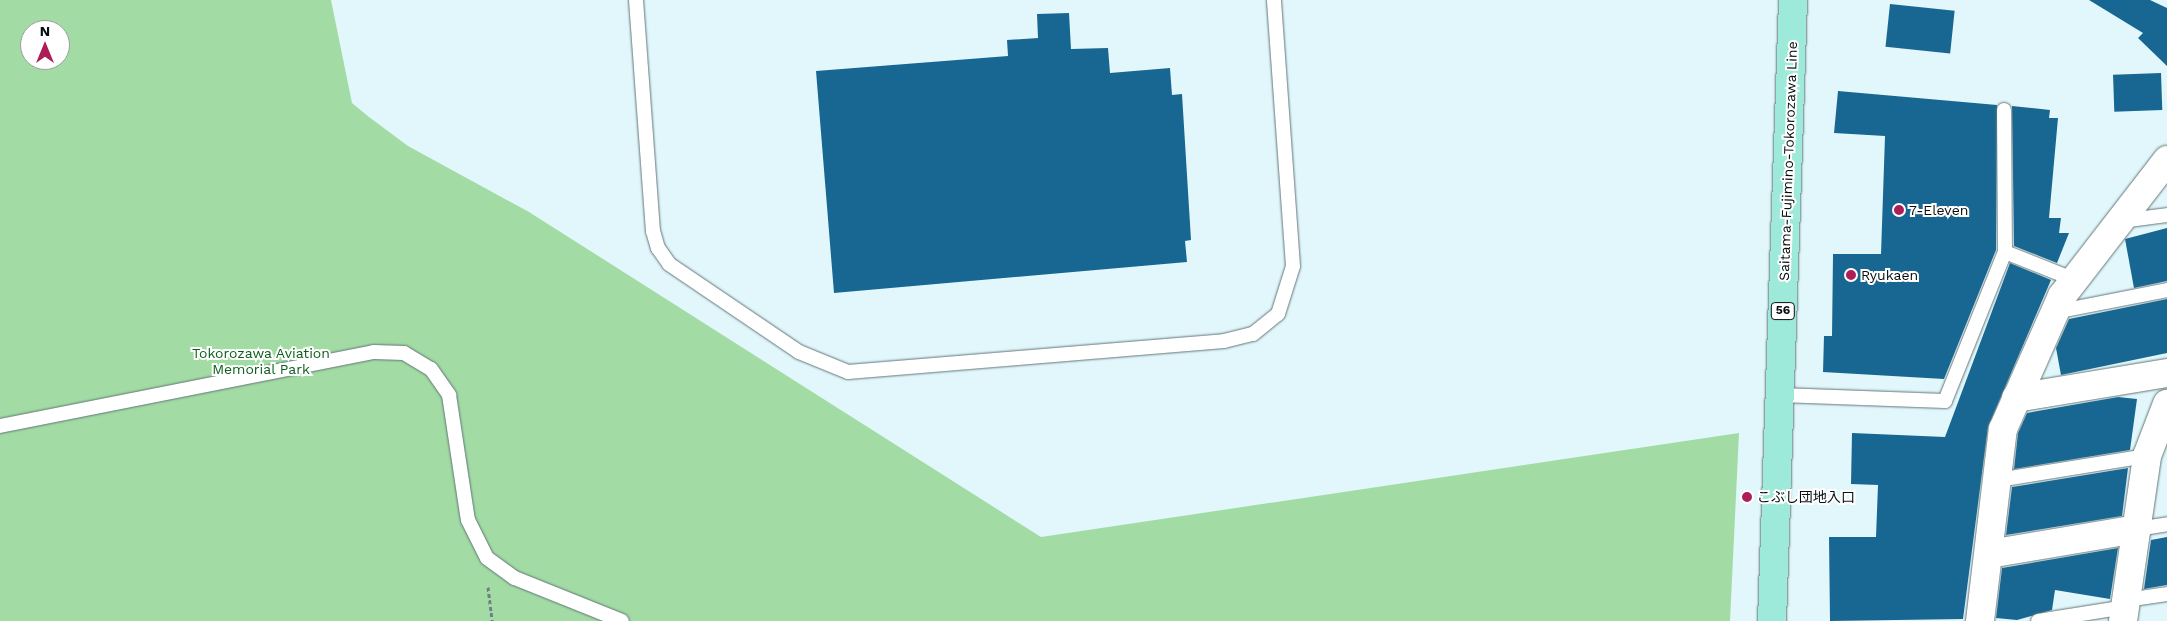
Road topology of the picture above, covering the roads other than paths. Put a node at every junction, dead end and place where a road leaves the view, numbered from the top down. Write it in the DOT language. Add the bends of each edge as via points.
graph roads {
  1 [pos="636,0"];
  2 [pos="1274,0"];
  3 [pos="1793,0"];
  4 [pos="2004,110"];
  5 [pos="2167,160"];
  6 [pos="2167,215"];
  7 [pos="2118,221"];
  8 [pos="2005,252"];
  9 [pos="2073,279"];
  10 [pos="2167,290"];
  11 [pos="2055,312"];
  12 [pos="2167,373"];
  13 [pos="1780,395"];
  14 [pos="2016,398"];
  15 [pos="2167,404"];
  16 [pos="0,426"];
  17 [pos="2155,448"];
  18 [pos="1998,480"];
  19 [pos="2167,524"];
  20 [pos="2137,529"];
  21 [pos="1989,554"];
  22 [pos="2167,594"];
  23 [pos="2124,609"];
  24 [pos="622,621"];
  25 [pos="1772,621"];
  26 [pos="1980,621"];
  27 [pos="2038,621"];
  1 -- 2 [label="lane" via="652,231 658,248 669,264 799,352 848,372 1224,341 1253,334 1278,314 1293,266"];
  3 -- 13 [label="main road, Saitama-Fujimino-Tokorozawa Line / 56"];
  4 -- 8 [label="lane"];
  5 -- 7 [label="street"];
  6 -- 7 [label="lane"];
  7 -- 9 [label="street"];
  8 -- 9 [label="lane"];
  8 -- 13 [label="lane" via="1944,401"];
  9 -- 11 [label="street"];
  10 -- 11 [label="lane"];
  11 -- 14 [label="street"];
  12 -- 14 [label="street"];
  13 -- 25 [label="main road, Saitama-Fujimino-Tokorozawa Line / 56"];
  14 -- 18 [label="street" via="2003,429"];
  15 -- 17 [label="street"];
  16 -- 24 [label="lane" via="374,352 404,353 431,369 449,395 468,520 487,558 515,578"];
  17 -- 18 [label="lane"];
  17 -- 20 [label="street"];
  18 -- 21 [label="street"];
  19 -- 20 [label="lane"];
  20 -- 21 [label="street"];
  20 -- 23 [label="street"];
  21 -- 26 [label="street"];
  22 -- 23 [label="lane"];
  23 -- 27 [label="lane"];
}
